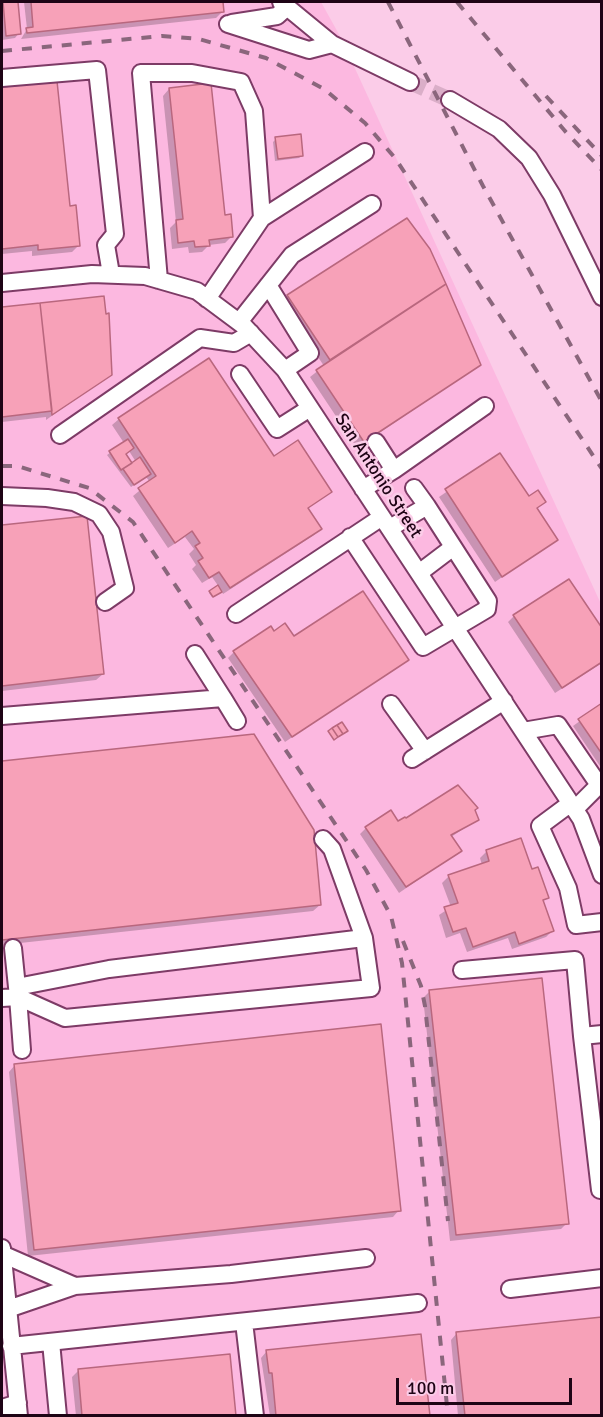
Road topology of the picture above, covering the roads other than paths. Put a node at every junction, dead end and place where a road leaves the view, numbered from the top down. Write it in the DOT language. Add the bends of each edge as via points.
graph roads {
  1 [pos="284,4"];
  2 [pos="332,44"];
  3 [pos="2,78"];
  4 [pos="410,82"];
  5 [pos="450,100"];
  6 [pos="365,153"];
  7 [pos="372,204"];
  8 [pos="262,218"];
  9 [pos="111,274"];
  10 [pos="159,280"];
  11 [pos="2,283"];
  12 [pos="268,285"];
  13 [pos="602,297"];
  14 [pos="207,299"];
  15 [pos="245,327"];
  16 [pos="285,370"];
  17 [pos="240,374"];
  18 [pos="485,406"];
  19 [pos="310,408"];
  20 [pos="60,435"];
  21 [pos="376,442"];
  22 [pos="394,470"];
  23 [pos="414,488"];
  24 [pos="363,489"];
  25 [pos="2,496"];
  26 [pos="427,506"];
  27 [pos="386,523"];
  28 [pos="350,537"];
  29 [pos="453,548"];
  30 [pos="419,573"];
  31 [pos="105,602"];
  32 [pos="236,614"];
  33 [pos="454,627"];
  34 [pos="195,654"];
  35 [pos="223,698"];
  36 [pos="504,701"];
  37 [pos="391,704"];
  38 [pos="2,716"];
  39 [pos="237,721"];
  40 [pos="523,730"];
  41 [pos="600,787"];
  42 [pos="573,806"];
  43 [pos="323,838"];
  44 [pos="601,870"];
  45 [pos="602,922"];
  46 [pos="364,938"];
  47 [pos="13,948"];
  48 [pos="462,970"];
  49 [pos="12,994"];
  50 [pos="602,1034"];
  51 [pos="582,1035"];
  52 [pos="22,1050"];
  53 [pos="599,1159"];
  54 [pos="600,1190"];
  55 [pos="2,1248"];
  56 [pos="2,1254"];
  57 [pos="366,1258"];
  58 [pos="602,1278"];
  59 [pos="75,1286"];
  60 [pos="510,1288"];
  61 [pos="4,1291"];
  62 [pos="418,1304"];
  63 [pos="8,1309"];
  64 [pos="244,1322"];
  65 [pos="6,1328"];
  66 [pos="51,1342"];
  67 [pos="11,1346"];
  68 [pos="13,1409"];
  69 [pos="58,1416"];
  70 [pos="255,1416"];
  1 -- 2 [label="street"];
  1 -- 2 [label="street" via="278,16 228,24 309,50"];
  2 -- 4 [label="street"];
  3 -- 9 [label="street" via="97,70 115,234 105,245"];
  5 -- 13 [label="street" via="499,129 529,158 552,195"];
  6 -- 8 [label="street"];
  7 -- 12 [label="street" via="292,255"];
  8 -- 10 [label="street" via="254,111 241,82 192,73 141,73"];
  8 -- 14 [label="street"];
  9 -- 10 [label="street, San Antonio Street"];
  9 -- 11 [label="street, San Antonio Street"];
  10 -- 14 [label="street, San Antonio Street" via="197,291"];
  12 -- 15 [label="street"];
  12 -- 16 [label="street" via="310,353"];
  14 -- 15 [label="street, San Antonio Street"];
  15 -- 16 [label="street, San Antonio Street"];
  15 -- 20 [label="street" via="234,343 200,338"];
  16 -- 19 [label="street, San Antonio Street"];
  17 -- 19 [label="street" via="277,429"];
  18 -- 22 [label="street"];
  19 -- 24 [label="street, San Antonio Street"];
  21 -- 22 [label="street"];
  22 -- 24 [label="street"];
  23 -- 26 [label="street"];
  24 -- 27 [label="street, San Antonio Street"];
  25 -- 31 [label="street" via="65,501 99,514 111,532 125,588"];
  26 -- 27 [label="street"];
  26 -- 29 [label="street"];
  27 -- 28 [label="street"];
  27 -- 30 [label="street, San Antonio Street"];
  28 -- 32 [label="street"];
  28 -- 33 [label="street" via="423,647"];
  29 -- 30 [label="street"];
  29 -- 33 [label="street" via="488,601 487,609"];
  30 -- 33 [label="street, San Antonio Street"];
  33 -- 36 [label="street, San Antonio Street"];
  34 -- 35 [label="street"];
  35 -- 38 [label="street"];
  35 -- 39 [label="street"];
  36 -- 37 [label="street" via="419,755"];
  36 -- 40 [label="street, San Antonio Street"];
  40 -- 41 [label="street" via="558,725"];
  40 -- 42 [label="street, San Antonio Street"];
  41 -- 42 [label="street"];
  42 -- 44 [label="street, San Antonio Street"];
  42 -- 45 [label="street" via="540,826 568,888 576,926"];
  43 -- 46 [label="street" via="332,849"];
  46 -- 49 [label="street" via="109,969"];
  46 -- 49 [label="street" via="371,988 65,1018"];
  47 -- 49 [label="street"];
  48 -- 51 [label="street" via="574,960"];
  49 -- 52 [label="street"];
  50 -- 51 [label="street"];
  51 -- 53 [label="street"];
  53 -- 54 [label="street"];
  55 -- 56 [label="street"];
  56 -- 59 [label="street"];
  56 -- 61 [label="street"];
  57 -- 59 [label="street"];
  58 -- 60 [label="street"];
  59 -- 63 [label="street"];
  61 -- 63 [label="street"];
  62 -- 64 [label="street"];
  63 -- 65 [label="street"];
  64 -- 66 [label="street"];
  64 -- 70 [label="street"];
  65 -- 67 [label="street"];
  66 -- 67 [label="street"];
  66 -- 69 [label="street"];
  67 -- 68 [label="street"];
}
